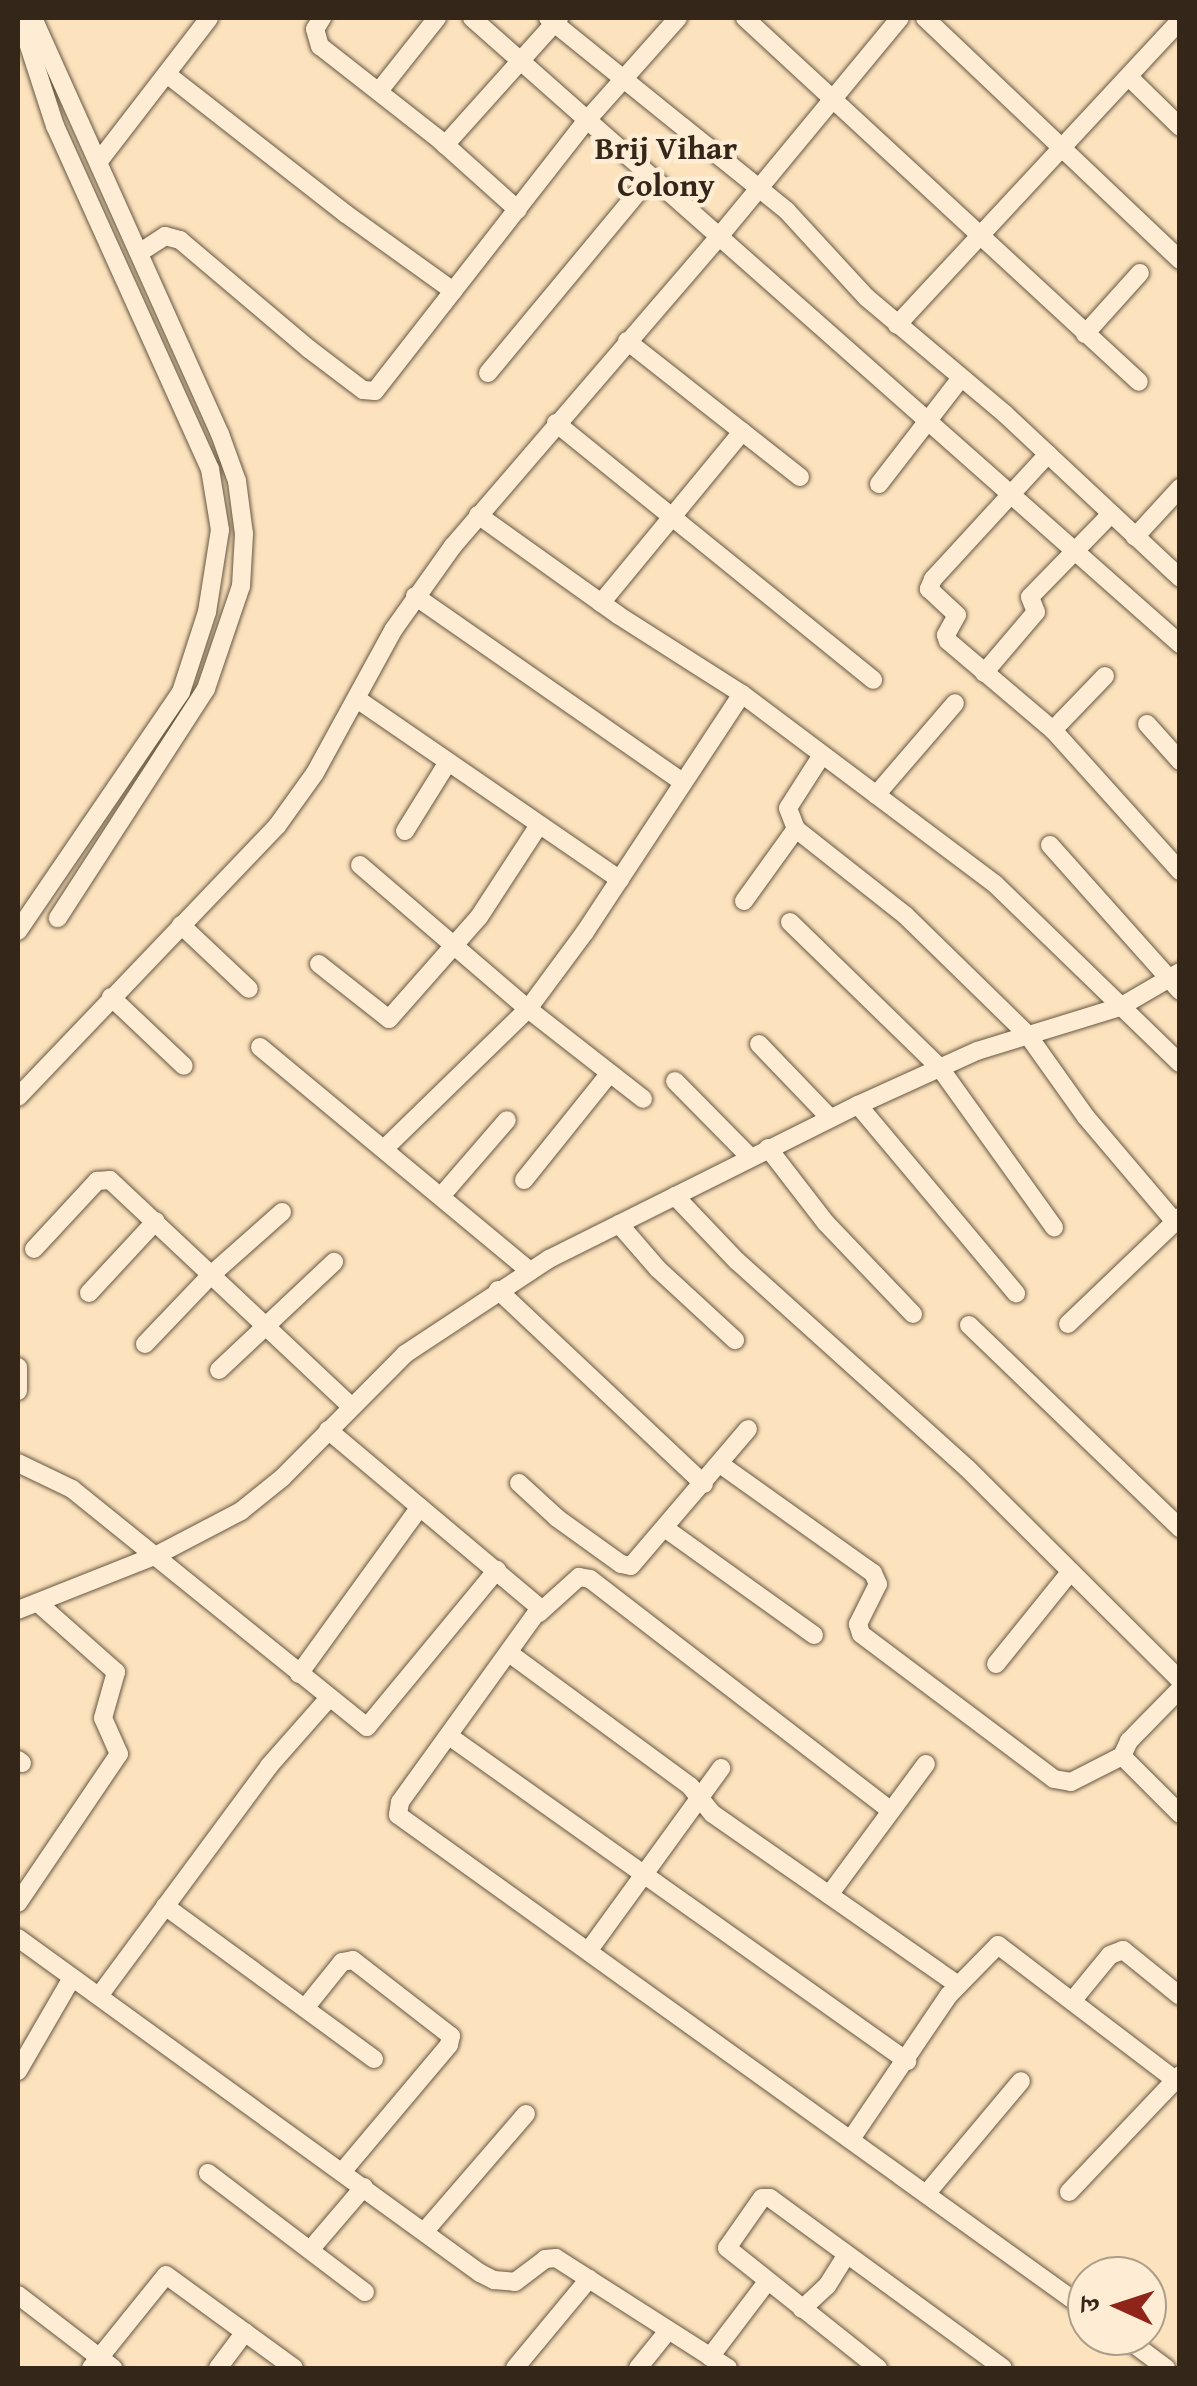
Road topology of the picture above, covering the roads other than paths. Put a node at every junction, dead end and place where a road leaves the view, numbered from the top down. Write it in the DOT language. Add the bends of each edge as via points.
graph roads {
  1 [pos="20,18"];
  2 [pos="34,18"];
  3 [pos="209,18"];
  4 [pos="322,18"];
  5 [pos="438,18"];
  6 [pos="472,18"];
  7 [pos="678,18"];
  8 [pos="746,18"];
  9 [pos="900,18"];
  10 [pos="925,18"];
  11 [pos="553,19"];
  12 [pos="1180,20"];
  13 [pos="519,60"];
  14 [pos="168,74"];
  15 [pos="1129,78"];
  16 [pos="622,80"];
  17 [pos="379,91"];
  18 [pos="830,98"];
  19 [pos="586,120"];
  20 [pos="1180,126"];
  21 [pos="445,144"];
  22 [pos="1060,145"];
  23 [pos="99,161"];
  24 [pos="651,177"];
  25 [pos="758,189"];
  26 [pos="518,210"];
  27 [pos="978,236"];
  28 [pos="718,239"];
  29 [pos="140,252"];
  30 [pos="1180,260"];
  31 [pos="1140,273"];
  32 [pos="453,291"];
  33 [pos="897,325"];
  34 [pos="1084,334"];
  35 [pos="627,341"];
  36 [pos="488,373"];
  37 [pos="961,378"];
  38 [pos="1138,382"];
  39 [pos="925,422"];
  40 [pos="556,424"];
  41 [pos="742,432"];
  42 [pos="1048,454"];
  43 [pos="800,477"];
  44 [pos="879,484"];
  45 [pos="1180,488"];
  46 [pos="1008,495"];
  47 [pos="1111,514"];
  48 [pos="478,515"];
  49 [pos="668,516"];
  50 [pos="1135,537"];
  51 [pos="1073,552"];
  52 [pos="1180,578"];
  53 [pos="416,596"];
  54 [pos="601,603"];
  55 [pos="1180,644"];
  56 [pos="984,673"];
  57 [pos="1105,676"];
  58 [pos="874,680"];
  59 [pos="742,694"];
  60 [pos="357,699"];
  61 [pos="955,703"];
  62 [pos="1147,724"];
  63 [pos="1053,730"];
  64 [pos="822,755"];
  65 [pos="1180,761"];
  66 [pos="448,762"];
  67 [pos="682,782"];
  68 [pos="876,795"];
  69 [pos="539,826"];
  70 [pos="404,830"];
  71 [pos="796,830"];
  72 [pos="1050,844"];
  73 [pos="360,866"];
  74 [pos="1180,871"];
  75 [pos="620,880"];
  76 [pos="744,901"];
  77 [pos="58,918"];
  78 [pos="790,922"];
  79 [pos="181,926"];
  80 [pos="18,931"];
  81 [pos="454,945"];
  82 [pos="320,964"];
  83 [pos="1176,981"];
  84 [pos="249,989"];
  85 [pos="110,998"];
  86 [pos="1120,1007"];
  87 [pos="528,1009"];
  88 [pos="1027,1034"];
  89 [pos="759,1044"];
  90 [pos="260,1047"];
  91 [pos="1180,1063"];
  92 [pos="184,1066"];
  93 [pos="940,1068"];
  94 [pos="610,1074"];
  95 [pos="675,1081"];
  96 [pos="18,1098"];
  97 [pos="643,1099"];
  98 [pos="858,1105"];
  99 [pos="830,1118"];
  100 [pos="506,1120"];
  101 [pos="385,1148"];
  102 [pos="759,1152"];
  103 [pos="524,1180"];
  104 [pos="442,1196"];
  105 [pos="675,1196"];
  106 [pos="282,1212"];
  107 [pos="1177,1220"];
  108 [pos="156,1222"];
  109 [pos="619,1224"];
  110 [pos="1054,1227"];
  111 [pos="34,1249"];
  112 [pos="334,1262"];
  113 [pos="530,1271"];
  114 [pos="211,1275"];
  115 [pos="498,1290"];
  116 [pos="89,1293"];
  117 [pos="1016,1293"];
  118 [pos="913,1314"];
  119 [pos="264,1324"];
  120 [pos="1068,1324"];
  121 [pos="969,1326"];
  122 [pos="736,1340"];
  123 [pos="144,1344"];
  124 [pos="18,1367"];
  125 [pos="219,1370"];
  126 [pos="18,1391"];
  127 [pos="351,1406"];
  128 [pos="748,1429"];
  129 [pos="328,1430"];
  130 [pos="18,1463"];
  131 [pos="720,1464"];
  132 [pos="518,1482"];
  133 [pos="704,1484"];
  134 [pos="420,1507"];
  135 [pos="1180,1528"];
  136 [pos="666,1529"];
  137 [pos="158,1555"];
  138 [pos="497,1570"];
  139 [pos="1071,1571"];
  140 [pos="38,1602"];
  141 [pos="18,1610"];
  142 [pos="539,1613"];
  143 [pos="814,1635"];
  144 [pos="508,1653"];
  145 [pos="996,1664"];
  146 [pos="299,1674"];
  147 [pos="1180,1680"];
  148 [pos="1180,1689"];
  149 [pos="329,1698"];
  150 [pos="449,1736"];
  151 [pos="1122,1756"];
  152 [pos="926,1764"];
  153 [pos="721,1768"];
  154 [pos="700,1798"];
  155 [pos="891,1811"];
  156 [pos="1180,1814"];
  157 [pos="643,1873"];
  158 [pos="829,1895"];
  159 [pos="18,1904"];
  160 [pos="165,1906"];
  161 [pos="18,1938"];
  162 [pos="589,1950"];
  163 [pos="72,1978"];
  164 [pos="958,1985"];
  165 [pos="98,1996"];
  166 [pos="1180,1996"];
  167 [pos="1073,2000"];
  168 [pos="305,2008"];
  169 [pos="374,2059"];
  170 [pos="907,2060"];
  171 [pos="18,2071"];
  172 [pos="1177,2078"];
  173 [pos="1021,2081"];
  174 [pos="526,2114"];
  175 [pos="851,2139"];
  176 [pos="343,2171"];
  177 [pos="208,2174"];
  178 [pos="364,2187"];
  179 [pos="1070,2192"];
  180 [pos="927,2193"];
  181 [pos="424,2232"];
  182 [pos="310,2250"];
  183 [pos="846,2255"];
  184 [pos="589,2279"];
  185 [pos="767,2282"];
  186 [pos="365,2292"];
  187 [pos="18,2295"];
  188 [pos="1067,2295"];
  189 [pos="802,2309"];
  190 [pos="668,2330"];
  191 [pos="245,2332"];
  192 [pos="710,2357"];
  193 [pos="101,2365"];
  194 [pos="218,2368"];
  195 [pos="294,2368"];
  196 [pos="515,2368"];
  197 [pos="638,2368"];
  198 [pos="728,2368"];
  199 [pos="878,2368"];
  200 [pos="1004,2368"];
  1 -- 80 [label="street" via="55,126 210,469 220,530 206,612 181,692"];
  2 -- 23 [label="street"];
  3 -- 14 [label="street"];
  4 -- 17 [label="street" via="315,29 320,46"];
  5 -- 17 [label="street"];
  6 -- 13 [label="street"];
  7 -- 16 [label="street"];
  8 -- 18 [label="street"];
  9 -- 18 [label="street"];
  10 -- 22 [label="street"];
  11 -- 13 [label="street"];
  11 -- 16 [label="street"];
  12 -- 15 [label="street"];
  13 -- 19 [label="street"];
  13 -- 21 [label="street"];
  14 -- 23 [label="street"];
  14 -- 32 [label="street"];
  15 -- 20 [label="street"];
  15 -- 22 [label="street"];
  16 -- 19 [label="street"];
  16 -- 25 [label="street"];
  17 -- 21 [label="street"];
  18 -- 25 [label="street"];
  18 -- 27 [label="street"];
  19 -- 24 [label="street"];
  19 -- 26 [label="street"];
  21 -- 26 [label="street"];
  22 -- 27 [label="street"];
  22 -- 30 [label="street"];
  23 -- 29 [label="street"];
  24 -- 28 [label="street"];
  24 -- 36 [label="street"];
  25 -- 28 [label="street"];
  25 -- 33 [label="street"];
  26 -- 32 [label="street"];
  27 -- 33 [label="street"];
  27 -- 34 [label="street"];
  28 -- 35 [label="street"];
  28 -- 39 [label="street"];
  29 -- 32 [label="street" via="164,236 180,240 370,392"];
  29 -- 77 [label="street" via="236,482 244,534 241,586 206,689"];
  31 -- 34 [label="street"];
  33 -- 37 [label="street"];
  34 -- 38 [label="street"];
  35 -- 40 [label="street"];
  35 -- 41 [label="street"];
  37 -- 39 [label="street"];
  37 -- 42 [label="street"];
  39 -- 44 [label="street"];
  39 -- 46 [label="street"];
  40 -- 48 [label="street"];
  40 -- 49 [label="street"];
  41 -- 43 [label="street"];
  41 -- 49 [label="street"];
  42 -- 46 [label="street"];
  42 -- 47 [label="street"];
  45 -- 50 [label="street"];
  46 -- 51 [label="street"];
  46 -- 56 [label="street" via="929,587 957,615 948,641"];
  47 -- 50 [label="street"];
  47 -- 51 [label="street"];
  48 -- 53 [label="street"];
  48 -- 54 [label="street"];
  49 -- 54 [label="street"];
  49 -- 58 [label="street"];
  50 -- 52 [label="street"];
  51 -- 55 [label="street"];
  51 -- 56 [label="street" via="1030,597 1035,614"];
  53 -- 60 [label="street"];
  53 -- 67 [label="street"];
  54 -- 59 [label="street"];
  56 -- 63 [label="street"];
  57 -- 63 [label="street"];
  59 -- 64 [label="street"];
  59 -- 67 [label="street"];
  60 -- 66 [label="street"];
  60 -- 79 [label="street" via="277,826"];
  61 -- 68 [label="street"];
  62 -- 65 [label="street"];
  63 -- 74 [label="street"];
  64 -- 68 [label="street"];
  64 -- 71 [label="street" via="788,808"];
  66 -- 69 [label="street"];
  66 -- 70 [label="street"];
  67 -- 75 [label="street"];
  68 -- 86 [label="street" via="995,884"];
  69 -- 75 [label="street"];
  69 -- 81 [label="street"];
  71 -- 76 [label="street"];
  71 -- 88 [label="street" via="905,915"];
  72 -- 83 [label="street"];
  73 -- 81 [label="street"];
  75 -- 87 [label="street"];
  78 -- 93 [label="street"];
  79 -- 84 [label="street"];
  79 -- 85 [label="street"];
  81 -- 82 [label="street" via="389,1020"];
  81 -- 87 [label="street"];
  83 -- 86 [label="street"];
  85 -- 92 [label="street"];
  85 -- 96 [label="street"];
  86 -- 88 [label="street"];
  86 -- 91 [label="street"];
  87 -- 94 [label="street"];
  87 -- 101 [label="street"];
  88 -- 93 [label="street"];
  88 -- 107 [label="street" via="1086,1117"];
  89 -- 99 [label="street"];
  90 -- 101 [label="street"];
  93 -- 98 [label="street"];
  93 -- 110 [label="street"];
  94 -- 97 [label="street"];
  94 -- 103 [label="street"];
  95 -- 102 [label="street"];
  98 -- 99 [label="street"];
  98 -- 117 [label="street"];
  99 -- 102 [label="street"];
  100 -- 104 [label="street"];
  101 -- 104 [label="street"];
  102 -- 105 [label="street"];
  102 -- 118 [label="street"];
  104 -- 113 [label="street"];
  105 -- 109 [label="street"];
  105 -- 139 [label="street" via="737,1262"];
  106 -- 114 [label="street"];
  107 -- 120 [label="street"];
  108 -- 111 [label="street" via="102,1178"];
  108 -- 114 [label="street"];
  108 -- 116 [label="street"];
  109 -- 113 [label="street"];
  109 -- 122 [label="street"];
  112 -- 119 [label="street"];
  113 -- 115 [label="street"];
  114 -- 119 [label="street"];
  114 -- 123 [label="street"];
  115 -- 127 [label="street" via="406,1354"];
  115 -- 133 [label="street"];
  119 -- 125 [label="street"];
  119 -- 127 [label="street"];
  121 -- 135 [label="street"];
  124 -- 126 [label="street"];
  127 -- 129 [label="street"];
  128 -- 131 [label="street"];
  129 -- 134 [label="street"];
  129 -- 137 [label="street" via="260,1499"];
  130 -- 137 [label="street" via="58,1480"];
  131 -- 133 [label="street"];
  131 -- 151 [label="street" via="873,1573 878,1584 858,1624 861,1634 1054,1780 1071,1782"];
  132 -- 136 [label="street" via="627,1566"];
  133 -- 136 [label="street"];
  134 -- 138 [label="street"];
  134 -- 146 [label="street"];
  136 -- 143 [label="street"];
  137 -- 140 [label="street"];
  137 -- 146 [label="street"];
  138 -- 142 [label="street"];
  138 -- 149 [label="street" via="374,1723 363,1726"];
  139 -- 145 [label="street"];
  139 -- 147 [label="street"];
  140 -- 141 [label="street"];
  140 -- 159 [label="street" via="116,1672 103,1718 119,1754"];
  142 -- 144 [label="street"];
  142 -- 155 [label="street" via="579,1576 590,1579"];
  144 -- 150 [label="street"];
  144 -- 154 [label="street"];
  146 -- 149 [label="street"];
  148 -- 151 [label="street"];
  149 -- 160 [label="street" via="269,1766"];
  150 -- 157 [label="street"];
  150 -- 162 [label="street" via="400,1802 398,1815"];
  151 -- 156 [label="street"];
  152 -- 155 [label="street"];
  153 -- 154 [label="street"];
  154 -- 157 [label="street"];
  154 -- 158 [label="street"];
  155 -- 158 [label="street"];
  157 -- 162 [label="street"];
  157 -- 170 [label="street"];
  158 -- 164 [label="street"];
  160 -- 165 [label="street"];
  160 -- 168 [label="street"];
  161 -- 163 [label="street"];
  162 -- 175 [label="street"];
  163 -- 165 [label="street"];
  163 -- 171 [label="street"];
  164 -- 167 [label="street" via="1000,1946"];
  164 -- 170 [label="street"];
  165 -- 176 [label="street"];
  166 -- 167 [label="street" via="1123,1950 1110,1955"];
  167 -- 172 [label="street"];
  168 -- 169 [label="street"];
  168 -- 176 [label="street" via="342,1962 353,1960 452,2036"];
  170 -- 175 [label="street"];
  172 -- 179 [label="street"];
  173 -- 180 [label="street"];
  174 -- 181 [label="street"];
  175 -- 180 [label="street"];
  176 -- 178 [label="street"];
  177 -- 182 [label="street"];
  178 -- 181 [label="street"];
  178 -- 182 [label="street"];
  180 -- 188 [label="street"];
  181 -- 184 [label="street" via="494,2280 516,2282 556,2258"];
  182 -- 186 [label="street"];
  183 -- 185 [label="street" via="762,2198 726,2248"];
  183 -- 189 [label="street"];
  183 -- 200 [label="street"];
  184 -- 190 [label="street"];
  184 -- 196 [label="street"];
  185 -- 189 [label="street"];
  185 -- 192 [label="street"];
  187 -- 193 [label="street"];
  189 -- 199 [label="street"];
  190 -- 192 [label="street"];
  190 -- 197 [label="street"];
  191 -- 193 [label="street" via="166,2276"];
  191 -- 194 [label="street"];
  191 -- 195 [label="street"];
  192 -- 198 [label="street"];
}
